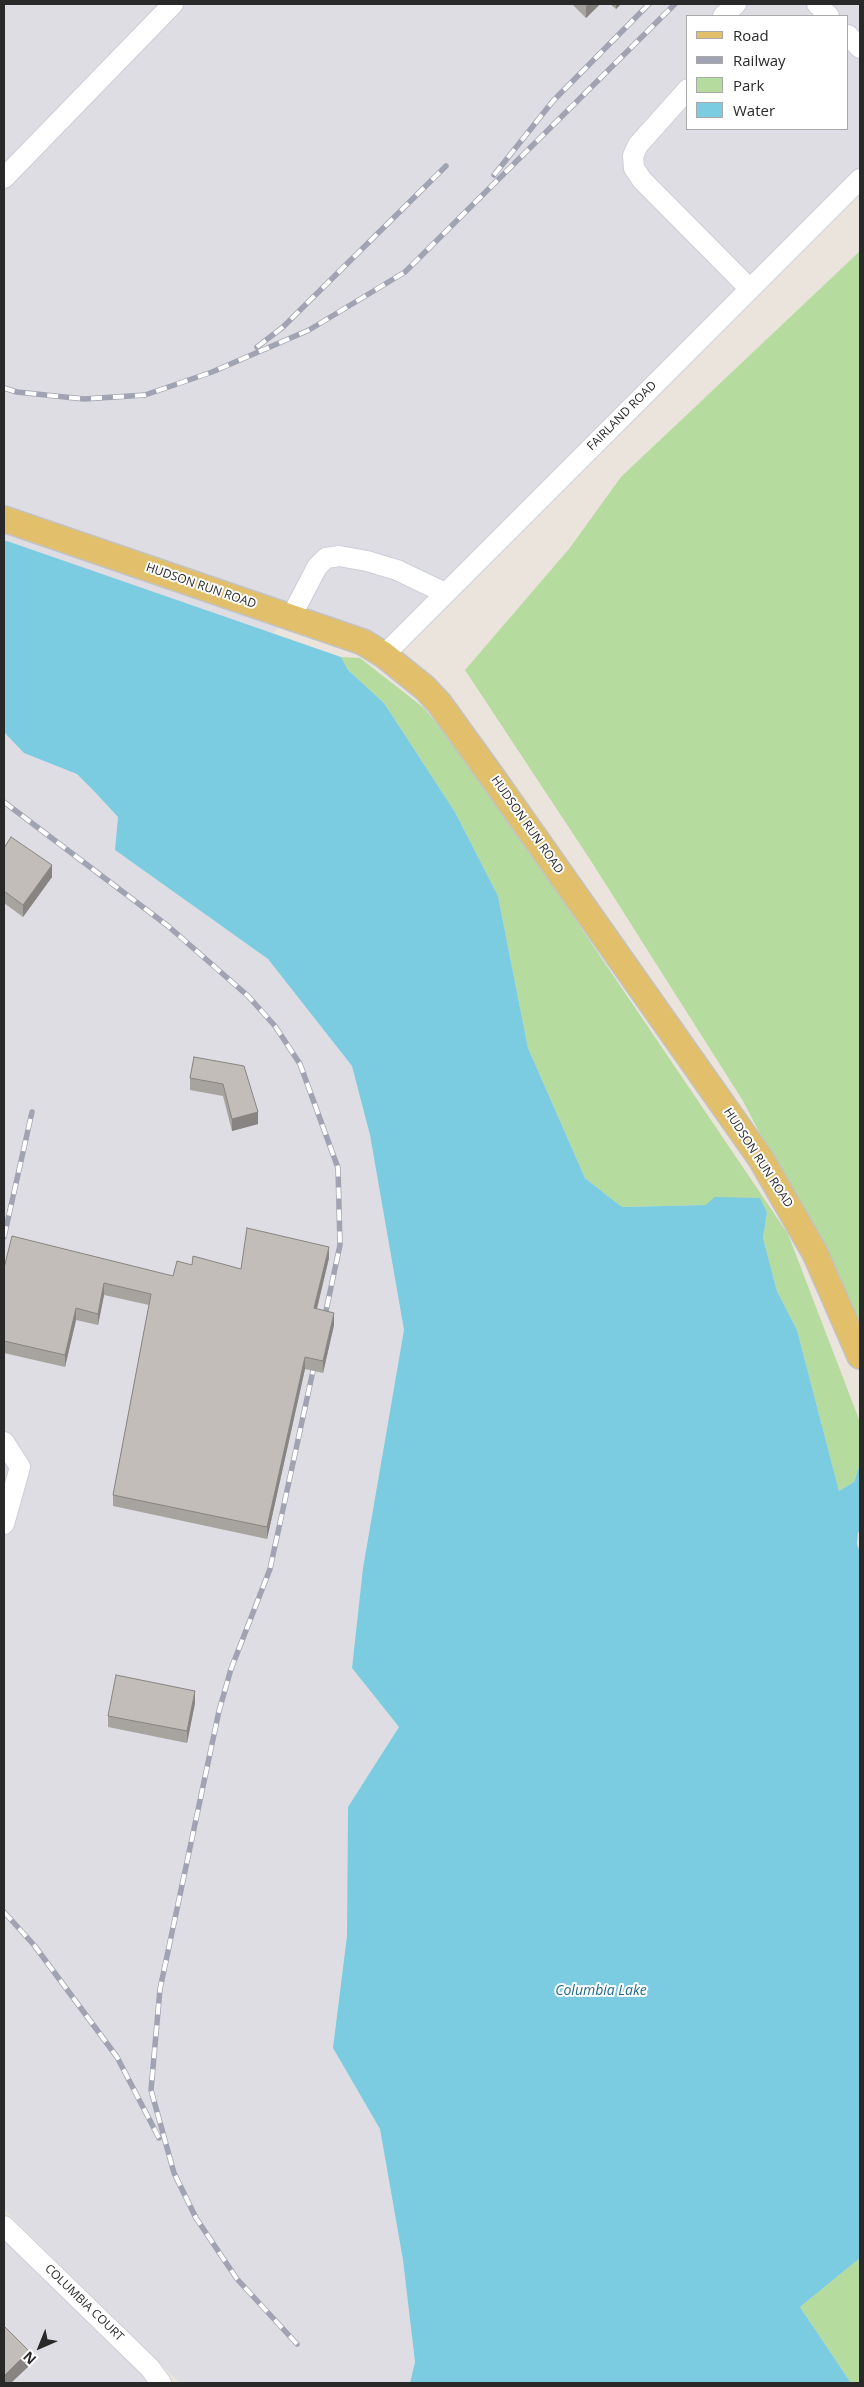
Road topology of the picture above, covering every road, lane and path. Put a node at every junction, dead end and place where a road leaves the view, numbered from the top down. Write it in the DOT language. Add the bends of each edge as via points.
graph roads {
  1 [pos="173,4"];
  2 [pos="736,4"];
  3 [pos="817,4"];
  4 [pos="724,15"];
  5 [pos="828,15"];
  6 [pos="686,91"];
  7 [pos="4,178"];
  8 [pos="860,179"];
  9 [pos="750,289"];
  10 [pos="4,519"];
  11 [pos="445,593"];
  12 [pos="291,617"];
  13 [pos="384,655"];
  14 [pos="860,1356"];
  15 [pos="4,1442"];
  16 [pos="4,1524"];
  17 [pos="4,2226"];
  18 [pos="161,2383"];
  1 -- 7 [label="street"];
  2 -- 4 [label="street"];
  3 -- 5 [label="street"];
  6 -- 9 [label="street" via="638,145 633,156 634,168 642,180"];
  8 -- 9 [label="street, FAIRLAND ROAD"];
  9 -- 11 [label="street, FAIRLAND ROAD"];
  10 -- 12 [label="main road, HUDSON RUN ROAD"];
  11 -- 12 [label="street" via="397,570 367,561 339,556 326,558 317,567"];
  11 -- 13 [label="street, FAIRLAND ROAD"];
  12 -- 13 [label="main road, HUDSON RUN ROAD" via="363,642"];
  13 -- 14 [label="main road, HUDSON RUN ROAD" via="410,674 439,703 761,1159 815,1253"];
  15 -- 16 [label="street" via="20,1468"];
  17 -- 18 [label="street, COLUMBIA COURT" via="150,2368"];
}
